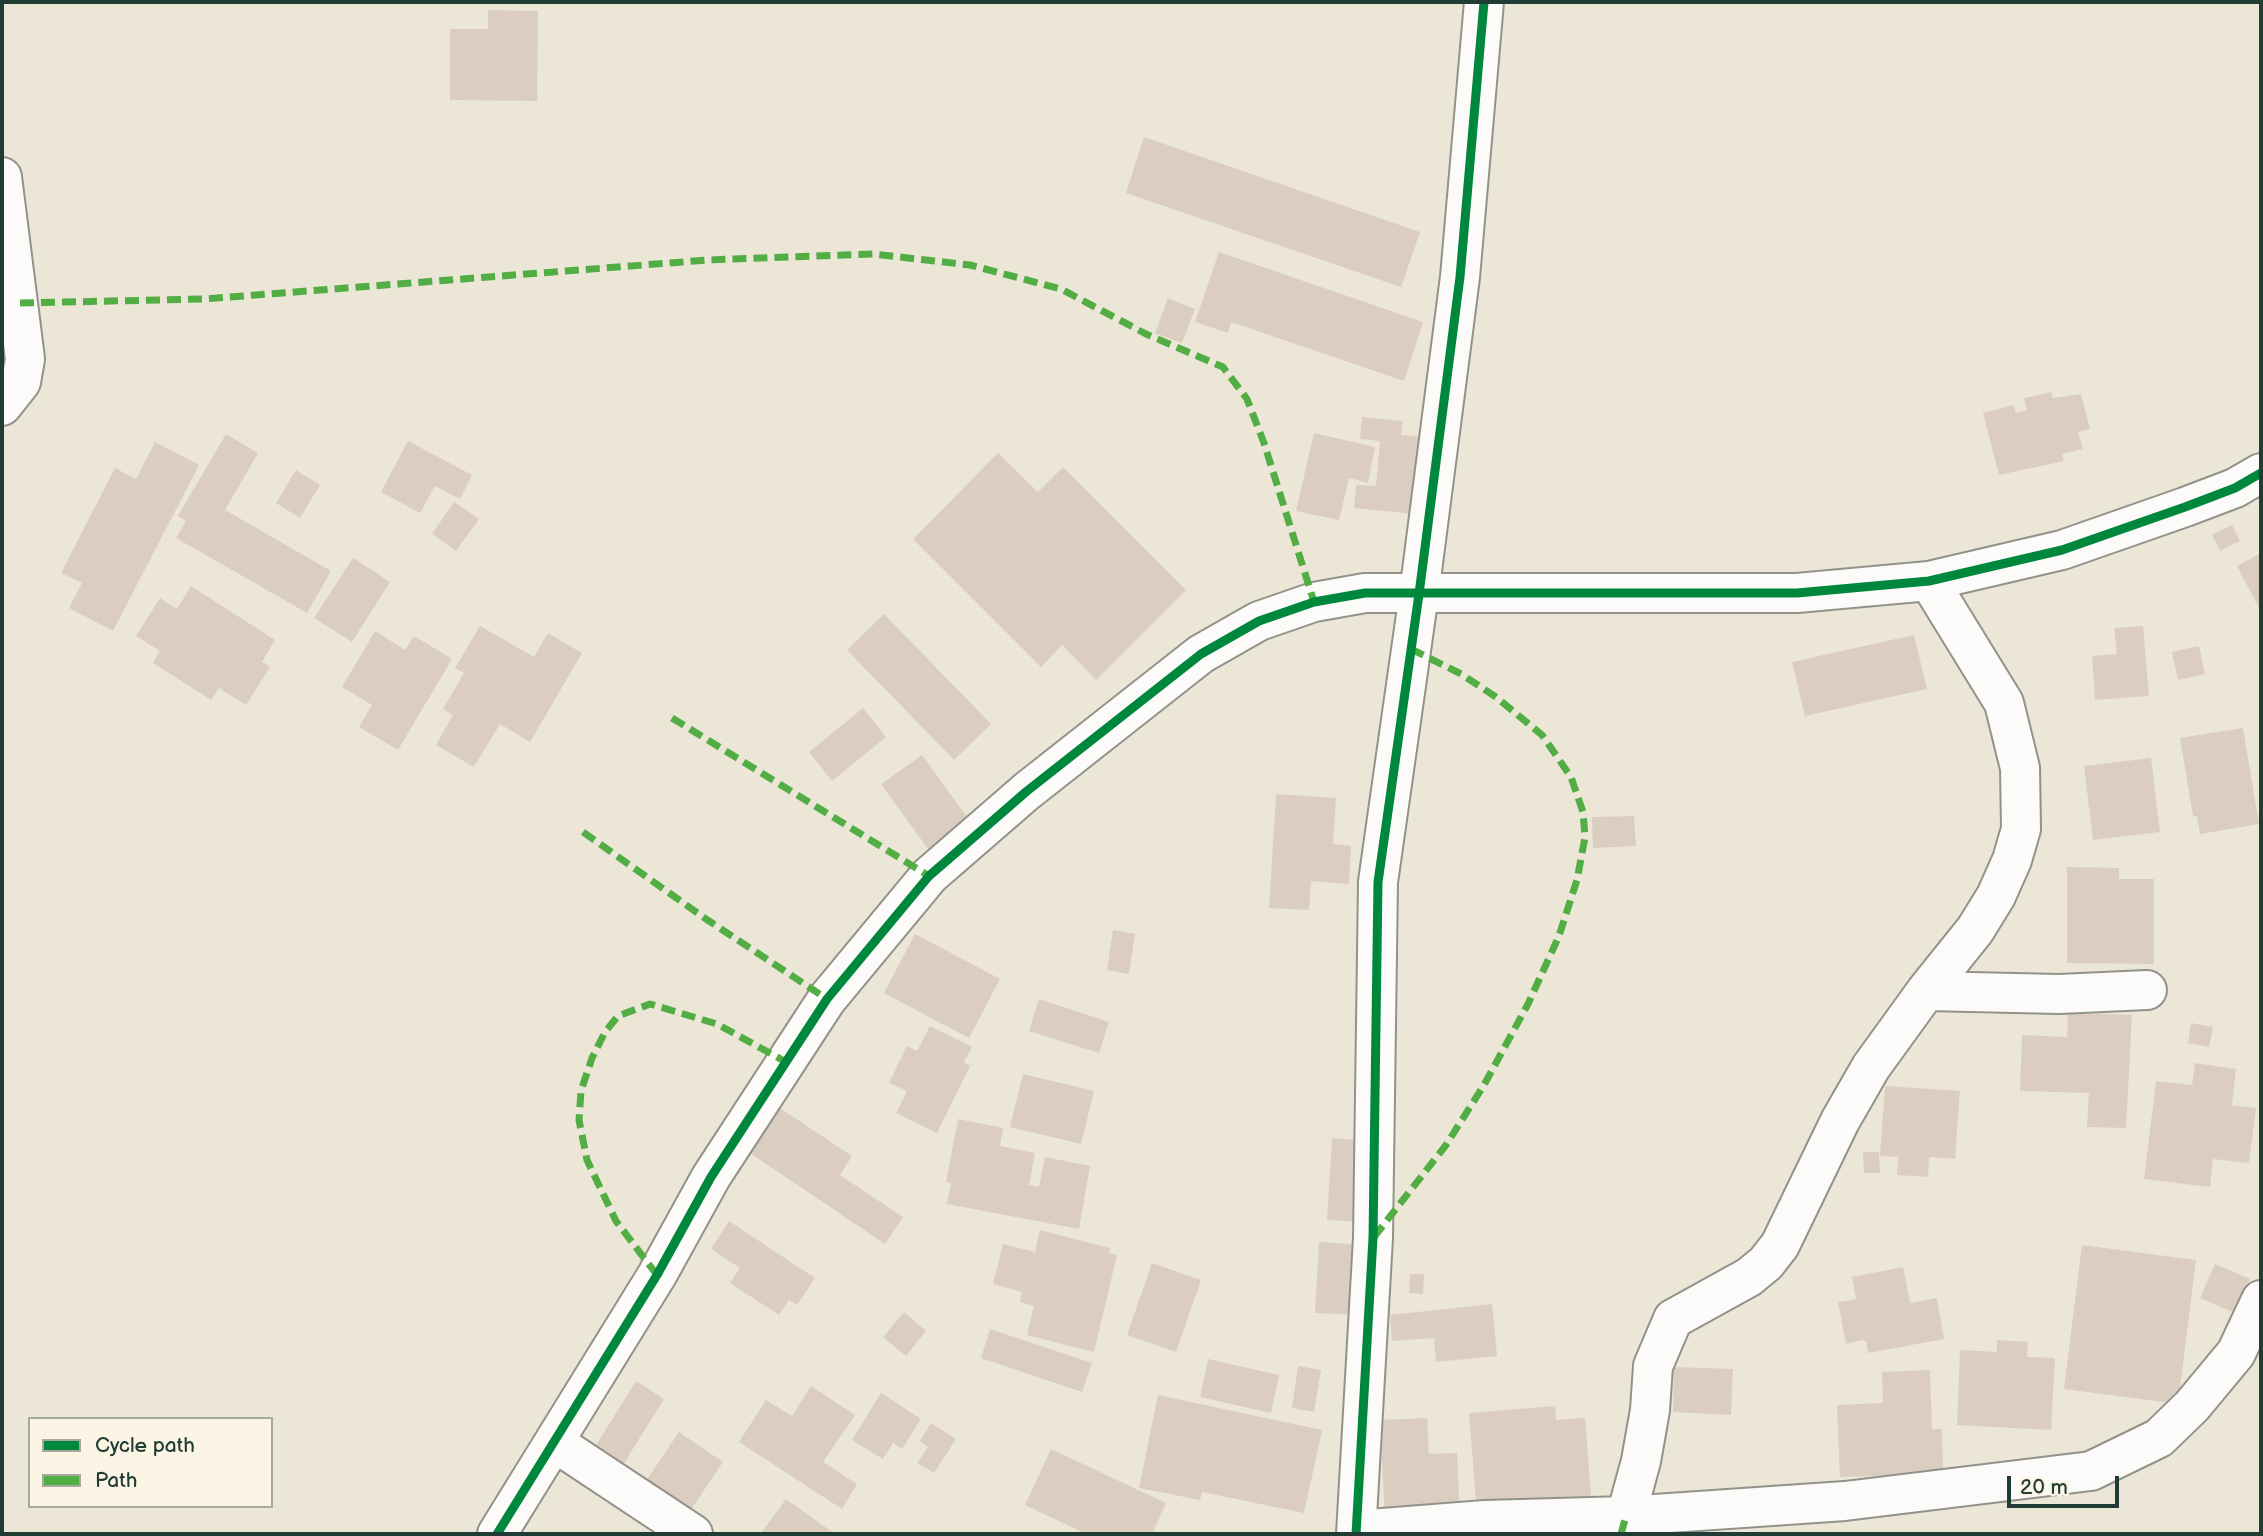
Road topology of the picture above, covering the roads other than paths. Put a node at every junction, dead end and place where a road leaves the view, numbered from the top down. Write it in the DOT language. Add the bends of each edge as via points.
graph roads {
  1 [pos="1485,2"];
  2 [pos="2,177"];
  3 [pos="2,406"];
  4 [pos="2261,473"];
  5 [pos="1929,581"];
  6 [pos="1419,594"];
  7 [pos="2147,990"];
  8 [pos="1926,991"];
  9 [pos="2261,1300"];
  10 [pos="554,1442"];
  11 [pos="1626,1516"];
  12 [pos="1356,1532"];
  13 [pos="497,1534"];
  14 [pos="693,1534"];
  1 -- 6 [label="street" via="1460,277"];
  2 -- 3 [label="street" via="25,359 21,382"];
  4 -- 5 [label="street" via="2235,488 2062,550"];
  5 -- 6 [label="street" via="1797,593"];
  5 -- 8 [label="street" via="2004,703 2020,768 2021,829 1996,897"];
  6 -- 10 [label="street" via="1364,593 1314,602 1259,621 1201,654 1027,791 929,876 827,999 711,1177"];
  6 -- 12 [label="street" via="1378,882 1373,1238"];
  7 -- 8 [label="street"];
  8 -- 11 [label="street" via="1871,1067 1766,1264 1673,1320 1653,1366 1641,1461"];
  9 -- 11 [label="street" via="2236,1353 2192,1406 2159,1438 2091,1471 1844,1501"];
  10 -- 13 [label="street"];
  10 -- 14 [label="street"];
  11 -- 12 [label="street" via="1485,1520"];
}
